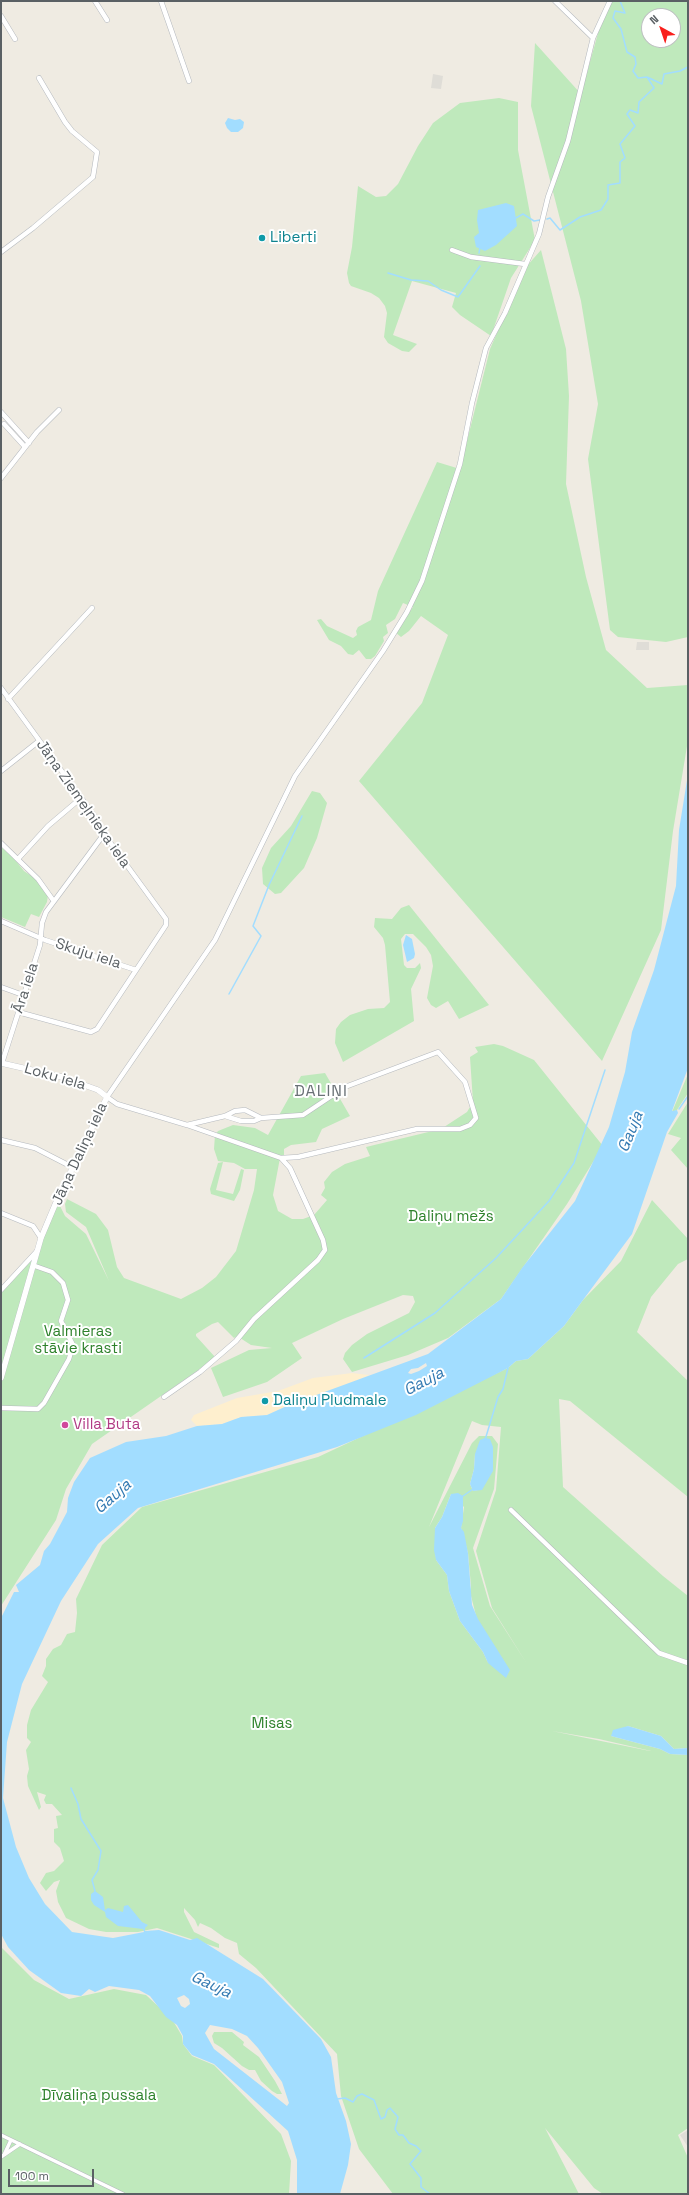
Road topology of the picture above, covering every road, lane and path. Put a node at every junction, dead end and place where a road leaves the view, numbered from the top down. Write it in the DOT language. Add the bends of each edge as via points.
graph roads {
  1 [pos="95,1"];
  2 [pos="161,1"];
  3 [pos="555,1"];
  4 [pos="610,1"];
  5 [pos="1,16"];
  6 [pos="107,20"];
  7 [pos="593,38"];
  8 [pos="15,39"];
  9 [pos="39,78"];
  10 [pos="189,81"];
  11 [pos="452,250"];
  12 [pos="1,252"];
  13 [pos="525,264"];
  14 [pos="59,410"];
  15 [pos="1,412"];
  16 [pos="4,424"];
  17 [pos="29,443"];
  18 [pos="25,447"];
  19 [pos="1,478"];
  20 [pos="92,608"];
  21 [pos="1,688"];
  22 [pos="8,699"];
  23 [pos="39,741"];
  24 [pos="1,771"];
  25 [pos="81,798"];
  26 [pos="104,834"];
  27 [pos="1,843"];
  28 [pos="18,859"];
  29 [pos="54,900"];
  30 [pos="1,921"];
  31 [pos="40,937"];
  32 [pos="136,970"];
  33 [pos="1,987"];
  34 [pos="23,995"];
  35 [pos="18,1012"];
  36 [pos="2,1063"];
  37 [pos="107,1097"];
  38 [pos="225,1116"];
  39 [pos="261,1118"];
  40 [pos="187,1125"];
  41 [pos="1,1140"];
  42 [pos="282,1158"];
  43 [pos="74,1168"];
  44 [pos="1,1212"];
  45 [pos="41,1238"];
  46 [pos="37,1251"];
  47 [pos="35,1266"];
  48 [pos="1,1290"];
  49 [pos="1,1378"];
  50 [pos="164,1397"];
  51 [pos="1,1408"];
  52 [pos="511,1510"];
  53 [pos="688,1663"];
  54 [pos="1,2135"];
  55 [pos="11,2140"];
  56 [pos="20,2144"];
  57 [pos="2,2157"];
  58 [pos="123,2194"];
  1 -- 6 [label="street"];
  2 -- 10 [label="street"];
  3 -- 7 [label="street"];
  4 -- 7 [label="street, Jāņa Daliņa iela"];
  5 -- 8 [label="street"];
  7 -- 13 [label="street, Jāņa Daliņa iela" via="568,141 548,197 539,234"];
  9 -- 12 [label="street" via="72,131 97,152 92,177"];
  11 -- 13 [label="street" via="471,257"];
  13 -- 37 [label="street, Jāņa Daliņa iela" via="505,314 486,348 460,464 422,581 407,612 383,651 295,776 215,940"];
  14 -- 17 [label="street"];
  15 -- 17 [label="street"];
  16 -- 18 [label="street"];
  17 -- 18 [label="street"];
  18 -- 19 [label="street"];
  20 -- 22 [label="street"];
  21 -- 22 [label="street, Jāņa Ziemeļnieka iela"];
  22 -- 23 [label="street, Jāņa Ziemeļnieka iela"];
  23 -- 24 [label="street"];
  23 -- 25 [label="street, Jāņa Ziemeļnieka iela"];
  25 -- 26 [label="street, Jāņa Ziemeļnieka iela"];
  25 -- 28 [label="street" via="48,826"];
  26 -- 29 [label="street, Āra iela"];
  26 -- 32 [label="street, Jāņa Ziemeļnieka iela" via="166,919 166,925"];
  27 -- 28 [label="street"];
  28 -- 29 [label="street"];
  29 -- 31 [label="street, Āra iela" via="42,923"];
  30 -- 31 [label="street"];
  31 -- 32 [label="street, Skuju iela"];
  31 -- 34 [label="street, Āra iela" via="40,945"];
  32 -- 35 [label="street" via="97,1029 92,1032"];
  33 -- 34 [label="street"];
  34 -- 35 [label="street, Āra iela"];
  35 -- 36 [label="street, Āra iela"];
  36 -- 37 [label="street, Loku iela" via="62,1077 98,1090"];
  37 -- 40 [label="street" via="117,1104"];
  37 -- 43 [label="street, Jāņa Daliņa iela"];
  38 -- 39 [label="street" via="241,1121"];
  38 -- 39 [label="street" via="245,1110"];
  38 -- 40 [label="street"];
  39 -- 42 [label="street" via="303,1115 345,1087 438,1052 465,1082 476,1118 470,1125 460,1129 417,1129 298,1157"];
  40 -- 42 [label="street"];
  41 -- 43 [label="street" via="35,1148"];
  42 -- 50 [label="street" via="290,1168 326,1250 254,1319 236,1341 200,1372"];
  43 -- 45 [label="street, Jāņa Daliņa iela"];
  44 -- 45 [label="street" via="33,1226"];
  45 -- 46 [label="street, Jāņa Daliņa iela"];
  46 -- 47 [label="street, Jāņa Daliņa iela"];
  46 -- 48 [label="street"];
  47 -- 49 [label="street, Jāņa Daliņa iela"];
  47 -- 51 [label="street" via="52,1272 63,1283 68,1300 61,1321 73,1345 69,1359 38,1409"];
  52 -- 53 [label="street" via="659,1653"];
  54 -- 55 [label="street"];
  55 -- 56 [label="street"];
  55 -- 57 [label="street"];
  56 -- 57 [label="street"];
  56 -- 58 [label="street"];
}
